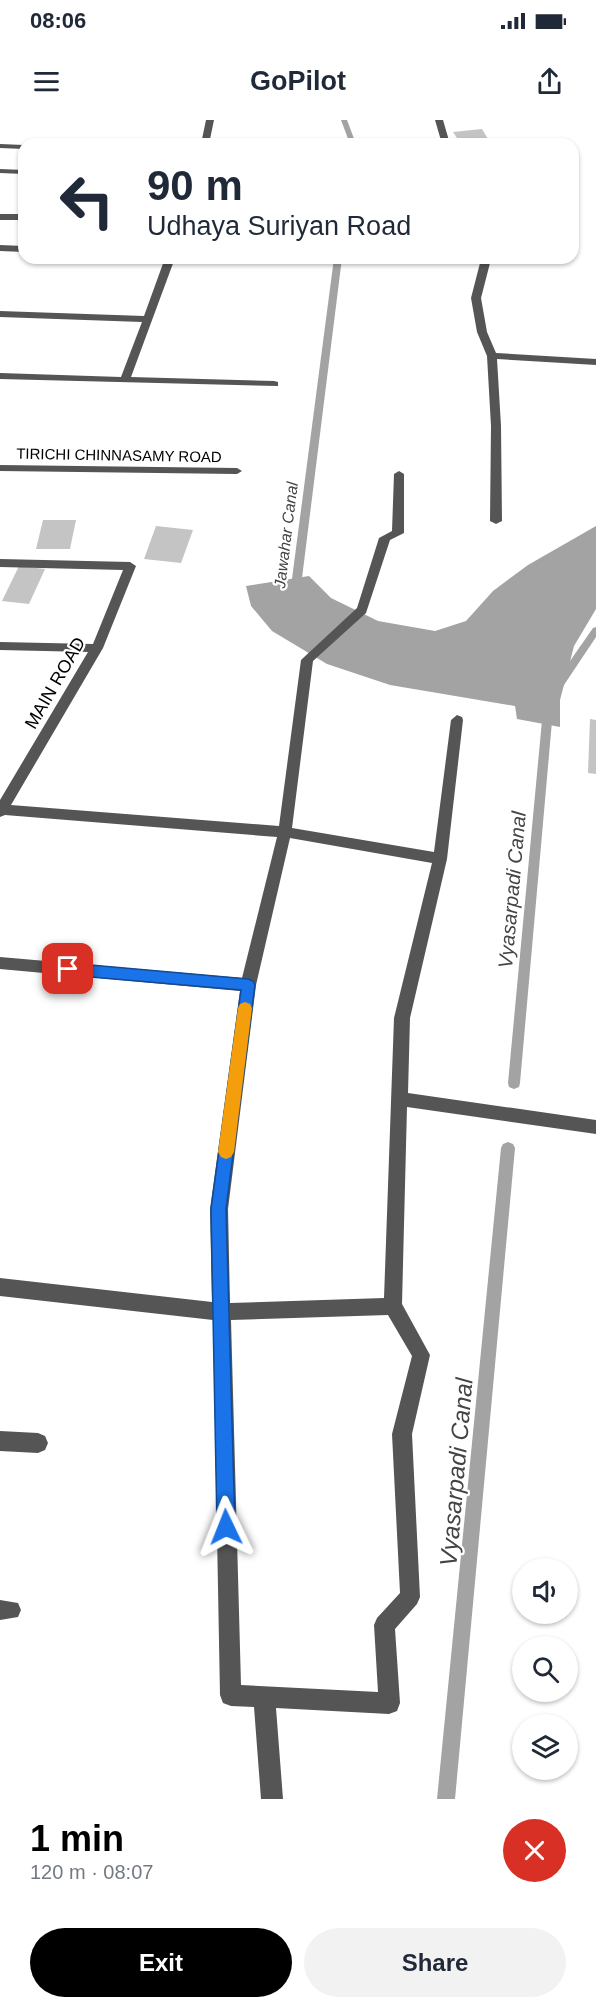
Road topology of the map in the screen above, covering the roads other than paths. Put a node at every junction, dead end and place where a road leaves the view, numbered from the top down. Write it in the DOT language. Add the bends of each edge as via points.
graph roads {
  1 [pos="61,120"];
  2 [pos="72,120"];
  3 [pos="210,120"];
  4 [pos="439,120"];
  5 [pos="206,138"];
  6 [pos="444,138"];
  7 [pos="0,146"];
  8 [pos="18,147"];
  9 [pos="0,171"];
  10 [pos="18,172"];
  11 [pos="0,217"];
  12 [pos="18,217"];
  13 [pos="0,248"];
  14 [pos="18,249"];
  15 [pos="168,264"];
  16 [pos="485,264"];
  17 [pos="0,314"];
  18 [pos="148,319"];
  19 [pos="492,356"];
  20 [pos="596,362"];
  21 [pos="0,376"];
  22 [pos="125,379"];
  23 [pos="274,384"];
  24 [pos="0,468"];
  25 [pos="237,471"];
  26 [pos="399,474"];
  27 [pos="496,521"];
  28 [pos="0,563"];
  29 [pos="0,646"];
  30 [pos="97,648"];
  31 [pos="458,720"];
  32 [pos="1,810"];
  33 [pos="285,832"];
  34 [pos="440,860"];
  35 [pos="0,963"];
  36 [pos="248,985"];
  37 [pos="400,1099"];
  38 [pos="596,1127"];
  39 [pos="0,1287"];
  40 [pos="393,1305"];
  41 [pos="220,1312"];
  42 [pos="0,1441"];
  43 [pos="38,1443"];
  44 [pos="264,1697"];
  45 [pos="272,1799"];
  1 -- 2 [label="street"];
  3 -- 5 [label="street"];
  4 -- 6 [label="street"];
  7 -- 8 [label="street"];
  9 -- 10 [label="street"];
  11 -- 12 [label="street"];
  13 -- 14 [label="street"];
  15 -- 18 [label="street"];
  16 -- 19 [label="street" via="476,298 482,332"];
  17 -- 18 [label="street"];
  18 -- 22 [label="street"];
  19 -- 20 [label="street"];
  19 -- 27 [label="street"];
  21 -- 22 [label="street"];
  22 -- 23 [label="street"];
  24 -- 25 [label="street, TIRICHI CHINNASAMY ROAD"];
  26 -- 33 [label="street" via="398,533 385,538 362,609 307,660"];
  28 -- 30 [label="street, MAIN ROAD" via="130,566"];
  29 -- 30 [label="street"];
  30 -- 32 [label="street, MAIN ROAD"];
  31 -- 34 [label="street"];
  32 -- 33 [label="street"];
  33 -- 34 [label="street"];
  33 -- 36 [label="street"];
  34 -- 37 [label="street" via="402,1018"];
  35 -- 36 [label="street"];
  36 -- 41 [label="street" via="219,1209"];
  37 -- 38 [label="street"];
  37 -- 40 [label="street"];
  39 -- 41 [label="street"];
  40 -- 41 [label="street"];
  40 -- 44 [label="street" via="421,1355 402,1434 410,1597 384,1624 389,1703"];
  41 -- 44 [label="street" via="231,1695"];
  42 -- 43 [label="street"];
  44 -- 45 [label="street"];
}
